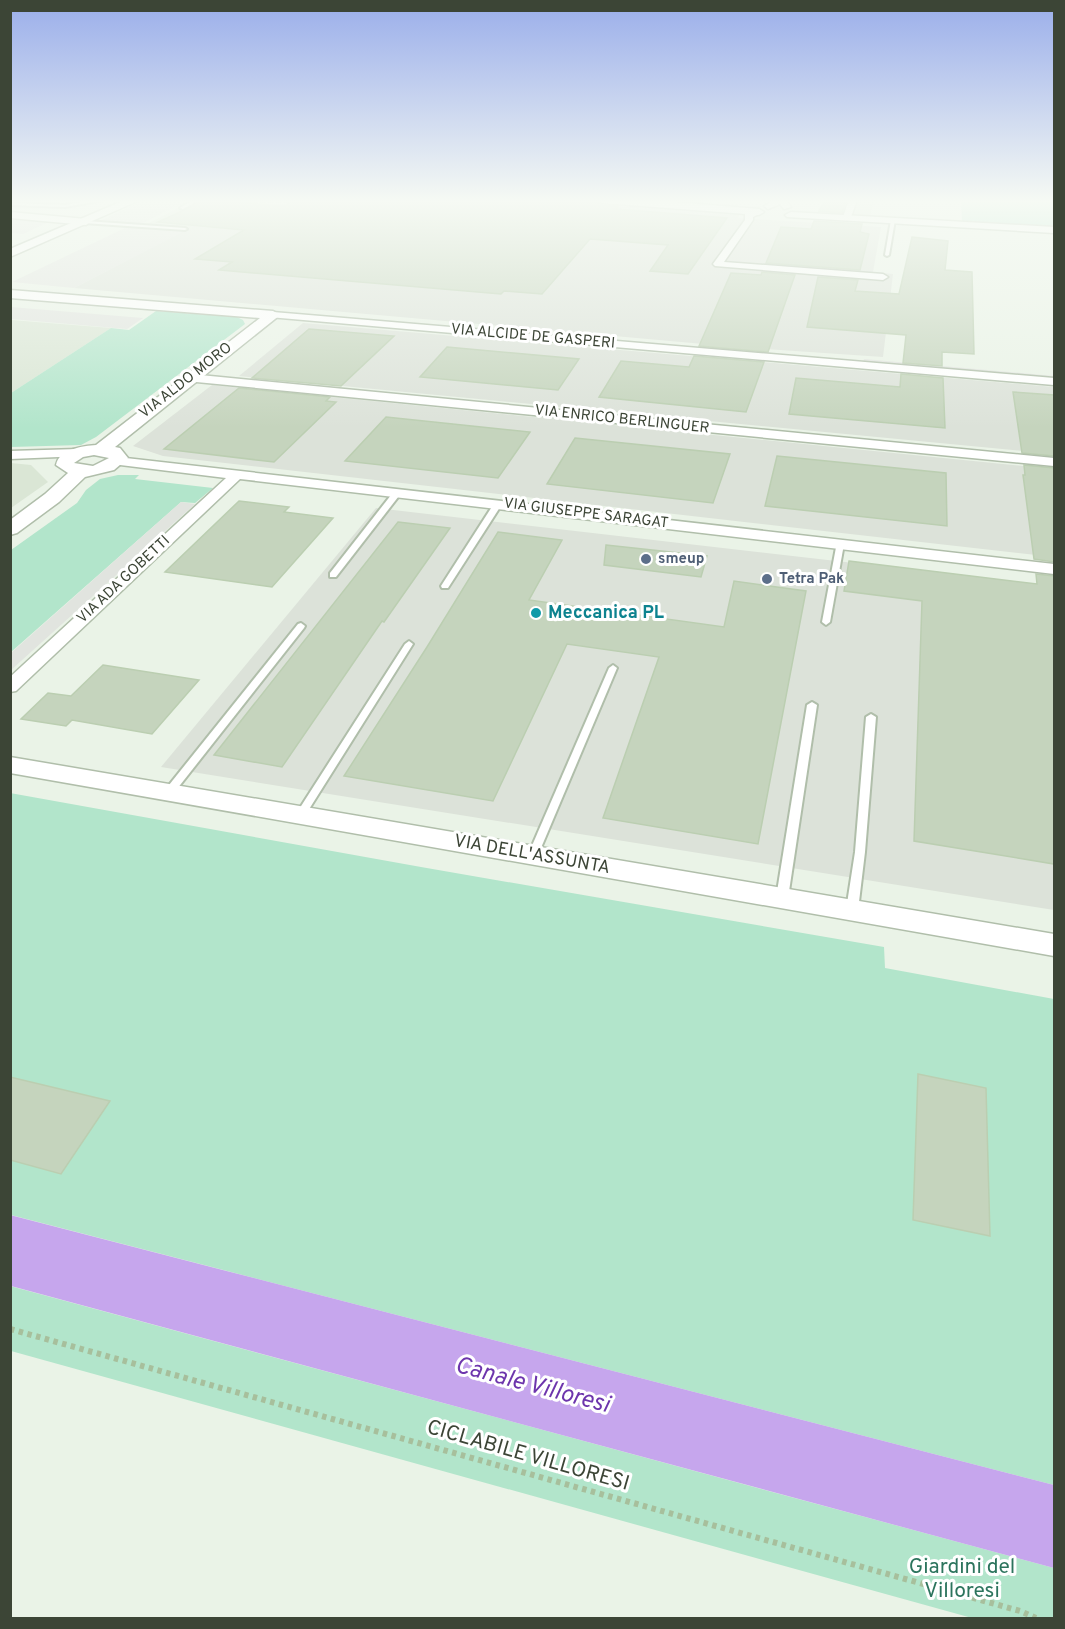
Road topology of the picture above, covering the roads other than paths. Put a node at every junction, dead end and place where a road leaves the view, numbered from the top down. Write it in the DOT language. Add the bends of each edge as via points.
graph roads {
  1 [pos="871,276"];
  2 [pos="883,277"];
  3 [pos="10,294"];
  4 [pos="273,315"];
  5 [pos="190,378"];
  6 [pos="1054,382"];
  7 [pos="101,450"];
  8 [pos="10,455"];
  9 [pos="117,461"];
  10 [pos="74,462"];
  11 [pos="1054,462"];
  12 [pos="238,474"];
  13 [pos="398,492"];
  14 [pos="498,504"];
  15 [pos="10,529"];
  16 [pos="840,544"];
  17 [pos="1054,569"];
  18 [pos="333,575"];
  19 [pos="445,586"];
  20 [pos="826,622"];
  21 [pos="301,626"];
  22 [pos="409,644"];
  23 [pos="613,668"];
  24 [pos="10,687"];
  25 [pos="812,705"];
  26 [pos="871,717"];
  27 [pos="10,765"];
  28 [pos="169,792"];
  29 [pos="301,814"];
  30 [pos="533,855"];
  31 [pos="782,898"];
  32 [pos="852,910"];
  33 [pos="1054,945"];
  1 -- 2 [label="street"];
  3 -- 4 [label="street, VIA ALCIDE DE GASPERI"];
  4 -- 5 [label="street, VIA ALDO MORO"];
  4 -- 6 [label="street, VIA ALCIDE DE GASPERI"];
  5 -- 7 [label="street, VIA ALDO MORO"];
  5 -- 11 [label="street, VIA ENRICO BERLINGUER"];
  7 -- 9 [label="street" via="114,452"];
  7 -- 10 [label="street"];
  8 -- 10 [label="street"];
  9 -- 10 [label="street" via="106,467"];
  9 -- 12 [label="street, VIA GIUSEPPE SARAGAT"];
  10 -- 15 [label="street" via="52,498"];
  12 -- 13 [label="street, VIA GIUSEPPE SARAGAT"];
  12 -- 24 [label="street, VIA ADA GOBETTI"];
  13 -- 14 [label="street, VIA GIUSEPPE SARAGAT"];
  13 -- 18 [label="lane"];
  14 -- 16 [label="street, VIA GIUSEPPE SARAGAT"];
  14 -- 19 [label="lane"];
  16 -- 17 [label="street, VIA GIUSEPPE SARAGAT"];
  16 -- 20 [label="lane"];
  21 -- 28 [label="lane"];
  22 -- 29 [label="lane"];
  23 -- 30 [label="lane"];
  25 -- 31 [label="lane"];
  26 -- 32 [label="lane"];
  27 -- 28 [label="street, VIA DELL'ASSUNTA"];
  28 -- 29 [label="street, VIA DELL'ASSUNTA"];
  29 -- 30 [label="street, VIA DELL'ASSUNTA"];
  30 -- 31 [label="street, VIA DELL'ASSUNTA"];
  31 -- 32 [label="street, VIA DELL'ASSUNTA"];
  32 -- 33 [label="street, VIA DELL'ASSUNTA"];
}
